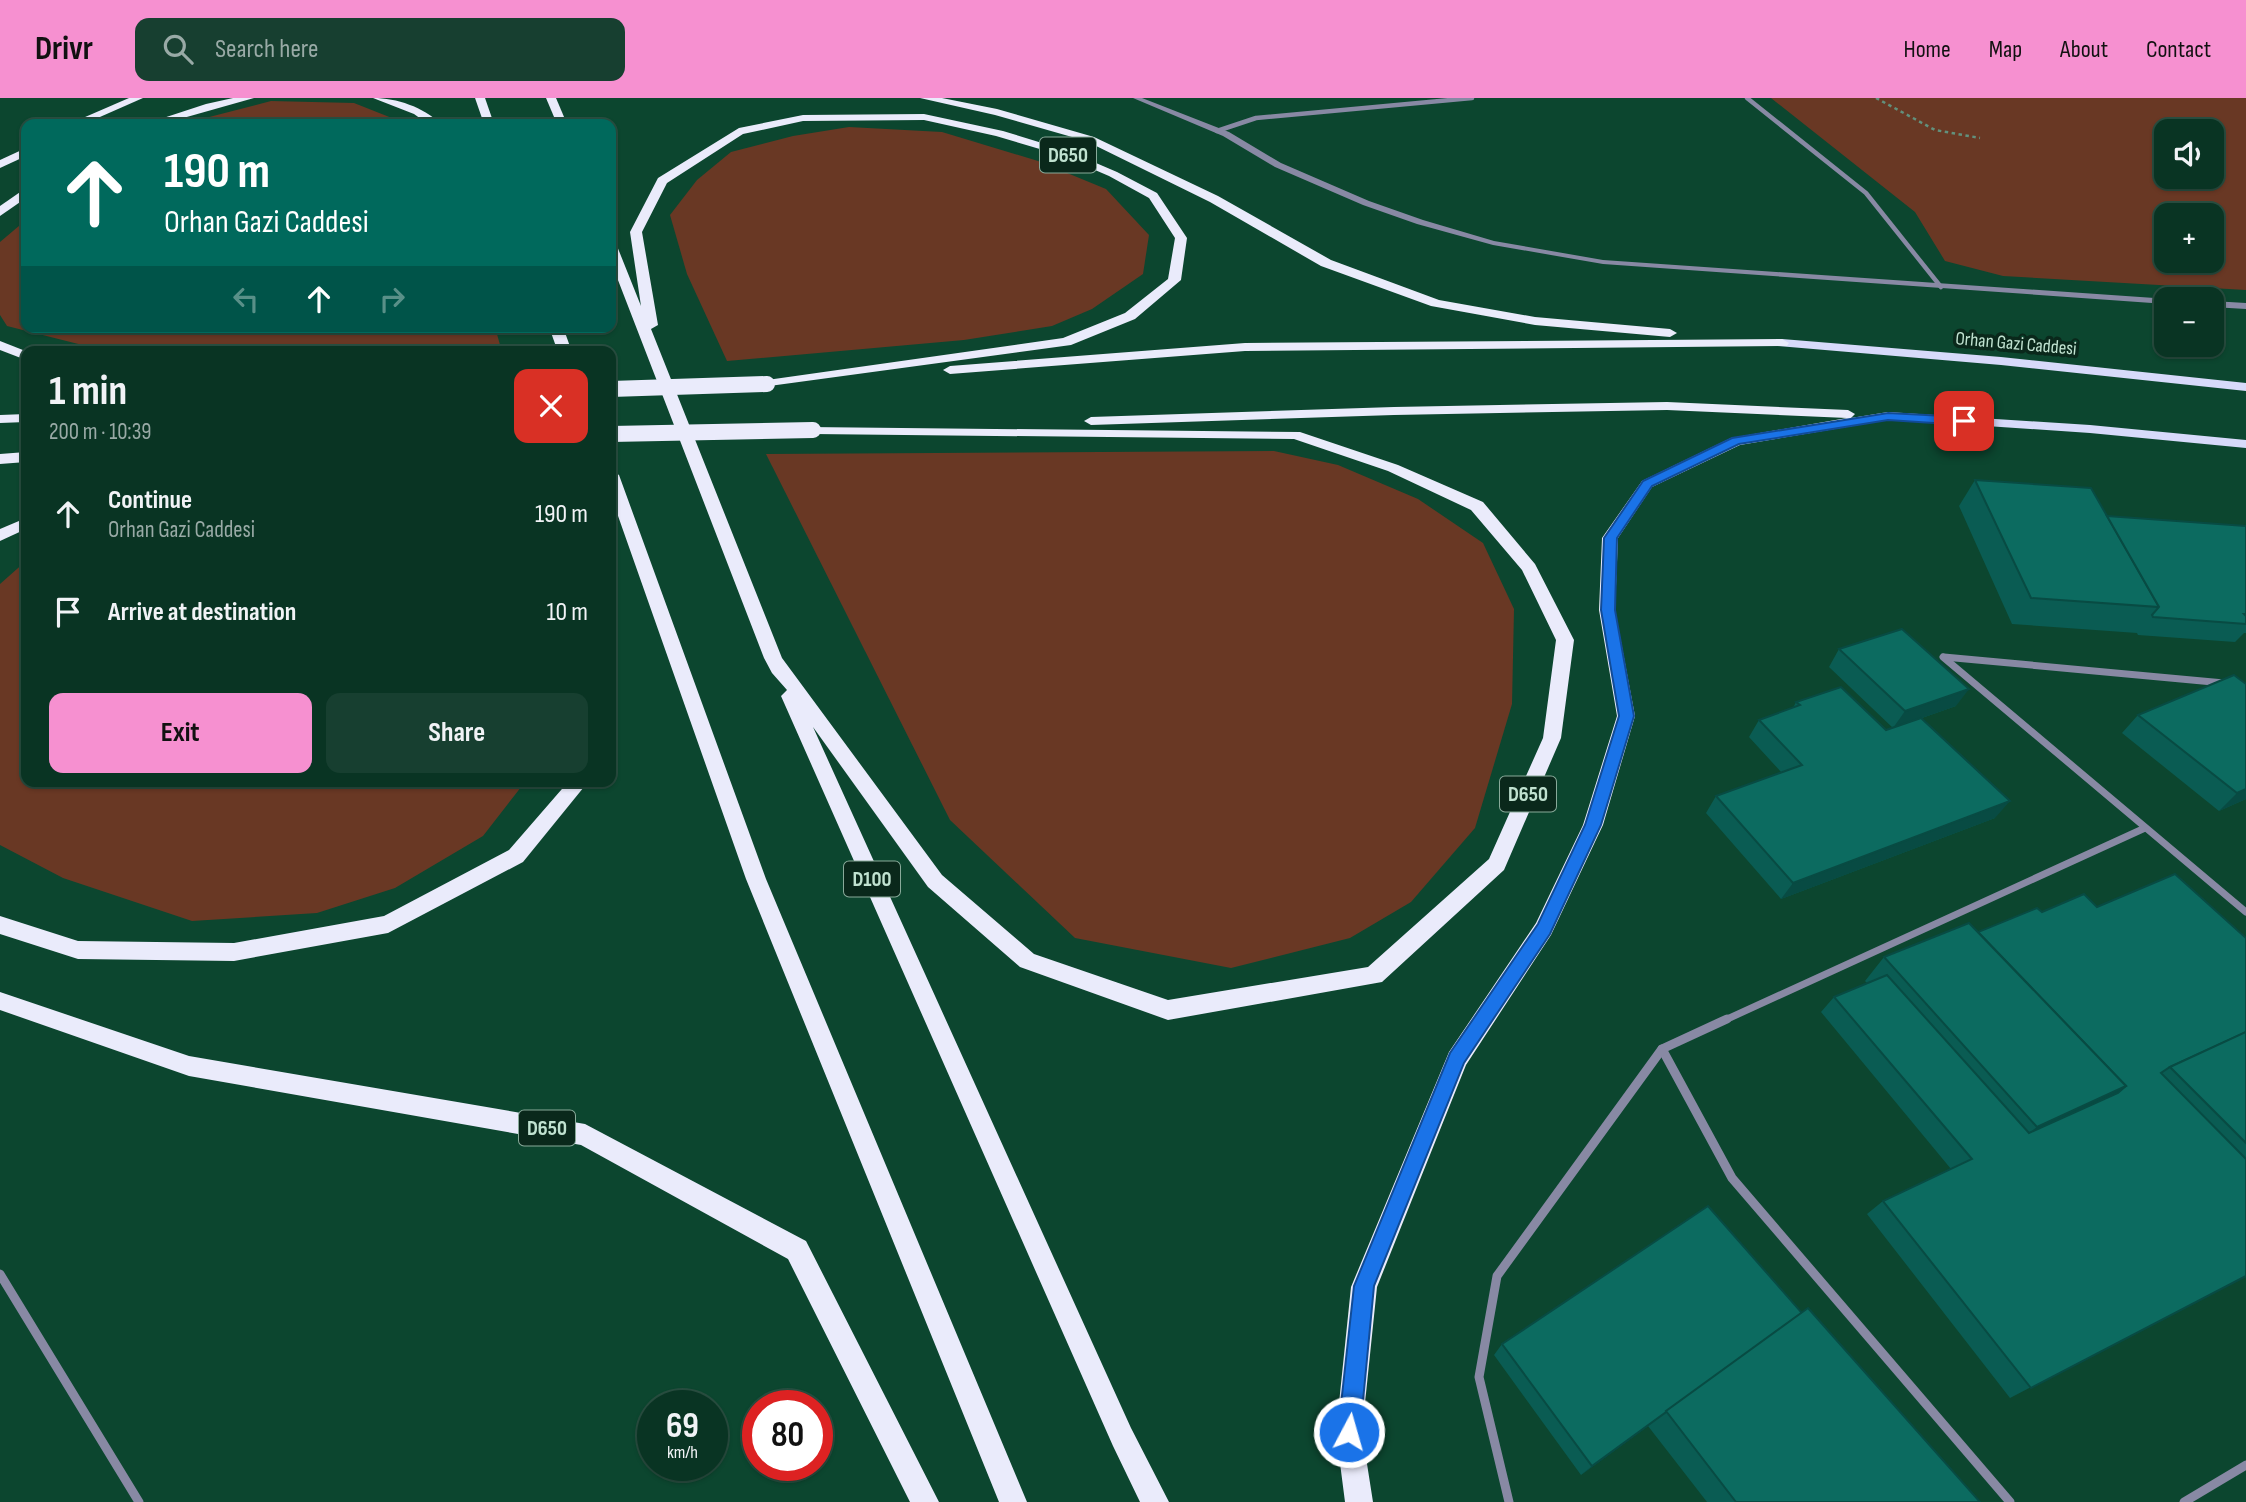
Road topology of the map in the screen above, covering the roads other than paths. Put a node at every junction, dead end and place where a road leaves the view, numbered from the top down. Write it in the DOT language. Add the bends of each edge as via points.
graph roads {
  1 [pos="138,98"];
  2 [pos="249,98"];
  3 [pos="378,98"];
  4 [pos="480,98"];
  5 [pos="551,98"];
  6 [pos="925,98"];
  7 [pos="1136,98"];
  8 [pos="1472,98"];
  9 [pos="1747,98"];
  10 [pos="87,119"];
  11 [pos="167,119"];
  12 [pos="428,119"];
  13 [pos="487,119"];
  14 [pos="560,119"];
  15 [pos="1217,131"];
  16 [pos="21,154"];
  17 [pos="0,165"];
  18 [pos="21,196"];
  19 [pos="0,212"];
  20 [pos="616,258"];
  21 [pos="1941,286"];
  22 [pos="2154,300"];
  23 [pos="2224,305"];
  24 [pos="2246,306"];
  25 [pos="1782,343"];
  26 [pos="0,345"];
  27 [pos="21,354"];
  28 [pos="657,360"];
  29 [pos="767,384"];
  30 [pos="2246,387"];
  31 [pos="616,389"];
  32 [pos="1888,416"];
  33 [pos="21,418"];
  34 [pos="0,419"];
  35 [pos="813,430"];
  36 [pos="616,434"];
  37 [pos="2246,444"];
  38 [pos="21,457"];
  39 [pos="0,459"];
  40 [pos="616,489"];
  41 [pos="21,526"];
  42 [pos="0,536"];
  43 [pos="773,658"];
  44 [pos="2232,684"];
  45 [pos="575,787"];
  46 [pos="2145,828"];
  47 [pos="2246,912"];
  48 [pos="0,925"];
  49 [pos="0,1001"];
  50 [pos="1662,1049"];
  51 [pos="0,1274"];
  52 [pos="2246,1465"];
  53 [pos="139,1502"];
  54 [pos="925,1502"];
  55 [pos="1013,1502"];
  56 [pos="1155,1502"];
  57 [pos="1359,1502"];
  58 [pos="1509,1502"];
  59 [pos="2010,1502"];
  60 [pos="2184,1502"];
  1 -- 10 [label="highway"];
  2 -- 11 [label="highway"];
  3 -- 12 [label="highway"];
  4 -- 13 [label="highway"];
  5 -- 14 [label="highway"];
  6 -- 25 [label="highway, D650" via="998,112 1090,139 1214,199 1326,263 1436,303 1535,321"];
  7 -- 15 [label="street"];
  8 -- 15 [label="street" via="1256,118"];
  9 -- 21 [label="street" via="1867,193"];
  15 -- 21 [label="street" via="1278,165 1366,203 1493,243 1603,262"];
  16 -- 17 [label="highway"];
  18 -- 19 [label="highway"];
  20 -- 28 [label="highway, D100"];
  21 -- 22 [label="street"];
  23 -- 24 [label="street"];
  25 -- 29 [label="highway, D650" via="1245,347"];
  25 -- 30 [label="main road, Orhan Gazi Caddesi"];
  26 -- 27 [label="highway"];
  28 -- 29 [label="highway, D650" via="636,232 662,181 739,131 803,118 866,116 924,117 999,133 1064,153 1153,196 1181,238 1174,280 1130,316 1066,342"];
  28 -- 43 [label="highway, D100"];
  29 -- 31 [label="highway, D650, bridge"];
  32 -- 35 [label="highway" via="1639,407"];
  32 -- 37 [label="main road"];
  32 -- 57 [label="highway" via="1736,441 1647,484 1610,538 1608,610 1626,716 1593,825 1544,929 1457,1059 1364,1286 1349,1432"];
  33 -- 34 [label="highway"];
  35 -- 36 [label="highway, bridge"];
  35 -- 43 [label="highway, D650" via="1295,435 1393,468 1477,506 1530,568 1565,640 1552,738 1497,864 1374,975 1168,1010 1027,961 935,881"];
  38 -- 39 [label="highway"];
  40 -- 55 [label="highway" via="756,878"];
  41 -- 42 [label="highway"];
  43 -- 56 [label="highway, D100"];
  44 -- 46 [label="street" via="1943,657"];
  45 -- 48 [label="highway" via="516,856 388,924 234,952 78,950"];
  46 -- 47 [label="street"];
  46 -- 50 [label="street"];
  49 -- 54 [label="highway, D650" via="189,1066 585,1135 797,1250"];
  50 -- 58 [label="street" via="1497,1276 1479,1377"];
  50 -- 59 [label="street" via="1732,1178"];
  51 -- 53 [label="street"];
  52 -- 60 [label="street"];
}
